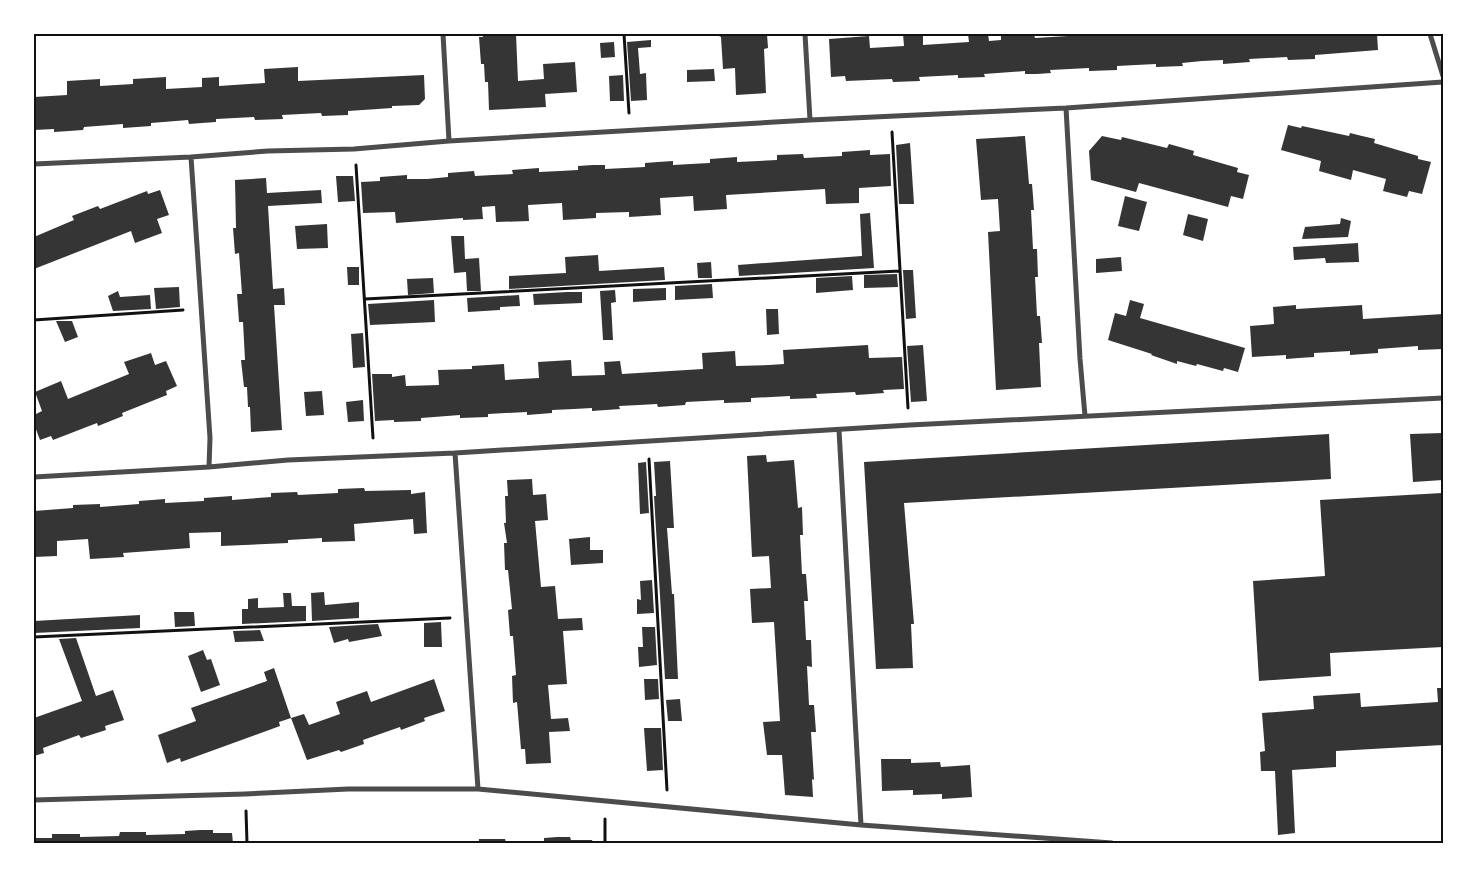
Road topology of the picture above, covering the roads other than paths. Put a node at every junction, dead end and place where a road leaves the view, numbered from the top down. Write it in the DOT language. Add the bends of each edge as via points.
graph roads {
  1 [pos="443,34"];
  2 [pos="804,34"];
  3 [pos="1430,34"];
  4 [pos="1443,76"];
  5 [pos="1443,82"];
  6 [pos="1066,108"];
  7 [pos="810,120"];
  8 [pos="449,142"];
  9 [pos="191,157"];
  10 [pos="34,164"];
  11 [pos="1443,398"];
  12 [pos="1085,416"];
  13 [pos="839,430"];
  14 [pos="455,453"];
  15 [pos="209,467"];
  16 [pos="34,477"];
  17 [pos="478,788"];
  18 [pos="34,800"];
  19 [pos="860,825"];
  20 [pos="1112,843"];
  1 -- 8 [label="street"];
  2 -- 7 [label="street"];
  3 -- 4 [label="street"];
  5 -- 6 [label="street"];
  6 -- 7 [label="street"];
  6 -- 12 [label="street"];
  7 -- 8 [label="street"];
  8 -- 9 [label="street"];
  9 -- 10 [label="street"];
  9 -- 15 [label="street" via="210,438"];
  11 -- 12 [label="street"];
  12 -- 13 [label="street"];
  13 -- 14 [label="street"];
  13 -- 19 [label="street"];
  14 -- 15 [label="street" via="288,460"];
  14 -- 17 [label="street"];
  15 -- 16 [label="street"];
  17 -- 18 [label="street" via="348,789"];
  17 -- 19 [label="street"];
  19 -- 20 [label="street"];
}
